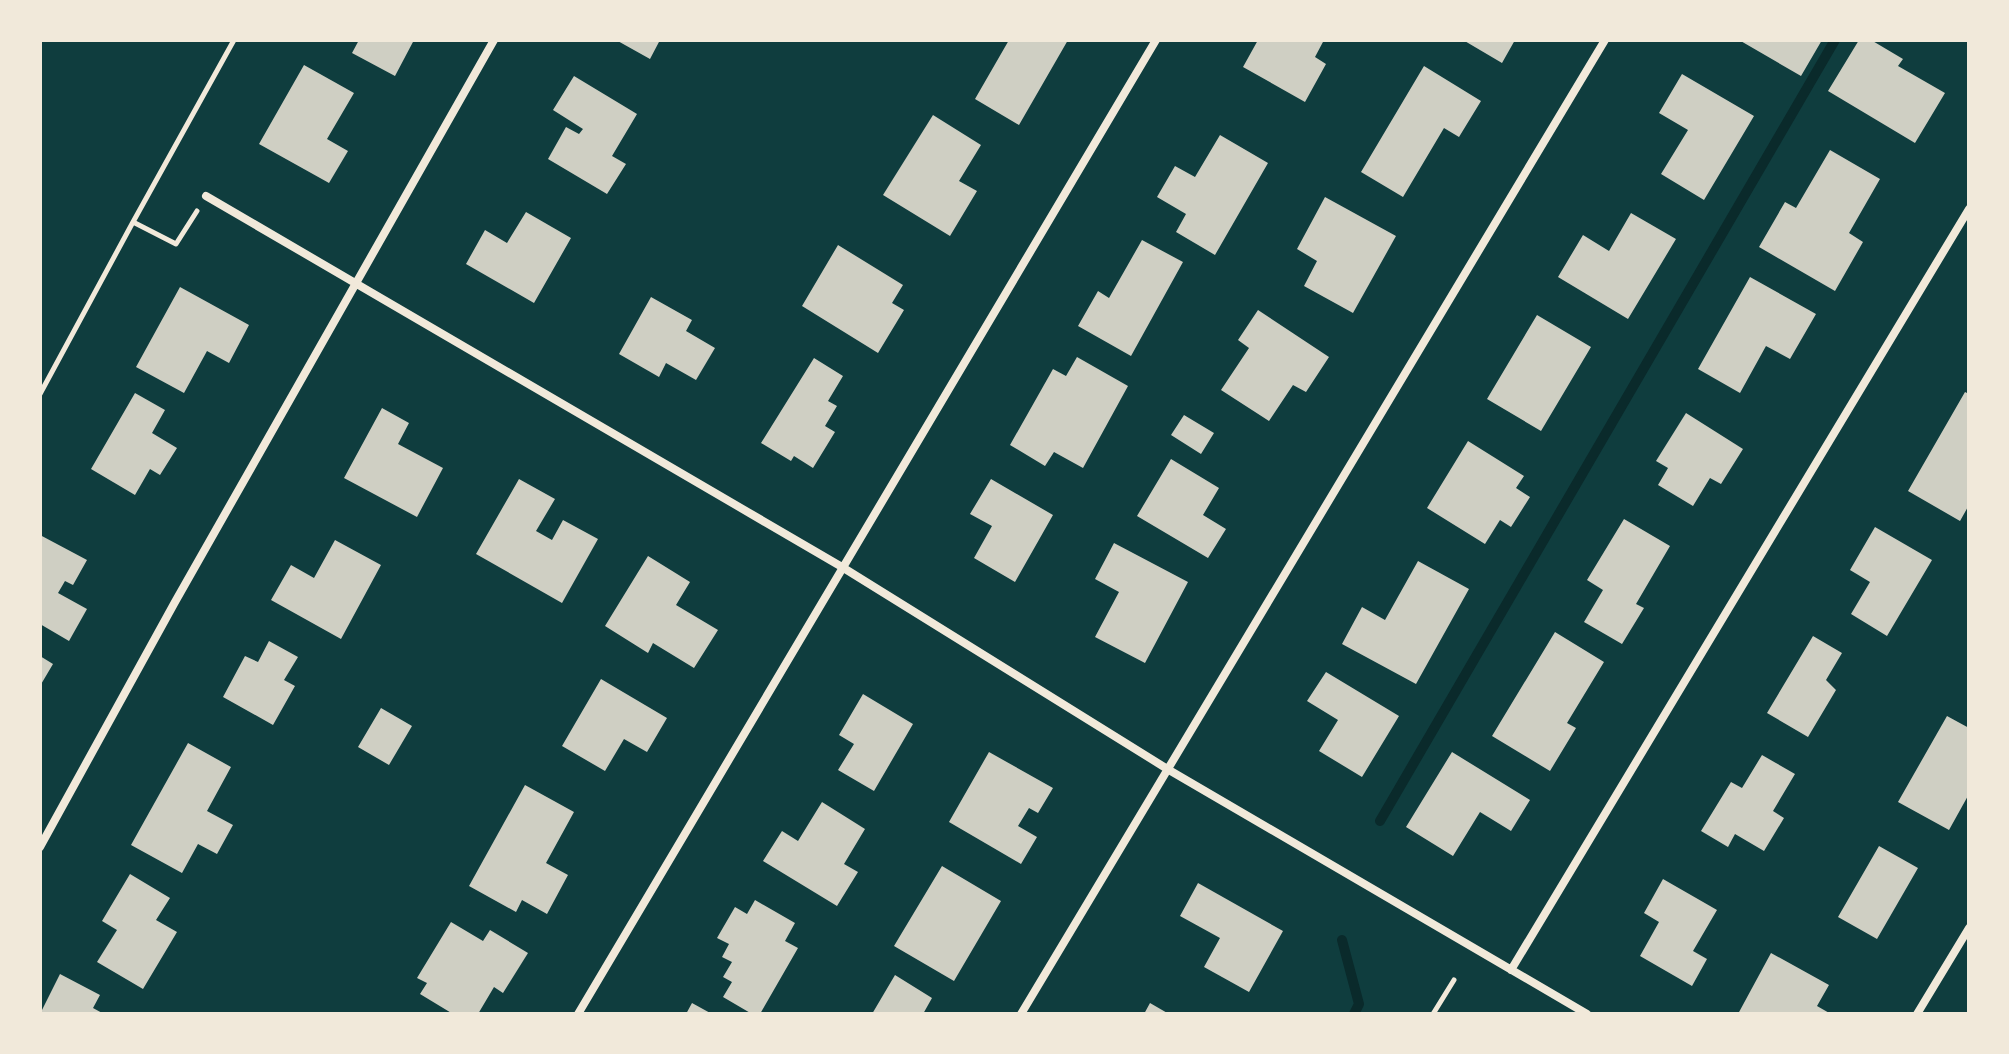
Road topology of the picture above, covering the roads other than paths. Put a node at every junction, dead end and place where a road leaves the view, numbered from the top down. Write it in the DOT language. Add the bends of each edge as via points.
graph roads {
  1 [pos="494,40"];
  2 [pos="1156,40"];
  3 [pos="1605,40"];
  4 [pos="206,196"];
  5 [pos="1969,209"];
  6 [pos="358,283"];
  7 [pos="842,567"];
  8 [pos="1169,770"];
  9 [pos="40,847"];
  10 [pos="1969,928"];
  11 [pos="1511,970"];
  12 [pos="578,1014"];
  13 [pos="1021,1014"];
  14 [pos="1587,1014"];
  15 [pos="1917,1014"];
  1 -- 6 [label="street"];
  2 -- 7 [label="street"];
  3 -- 8 [label="street"];
  4 -- 6 [label="street"];
  5 -- 11 [label="street"];
  6 -- 7 [label="street"];
  6 -- 9 [label="street"];
  7 -- 8 [label="street"];
  7 -- 12 [label="street"];
  8 -- 11 [label="street"];
  8 -- 13 [label="street"];
  10 -- 15 [label="street"];
  11 -- 14 [label="street"];
}
